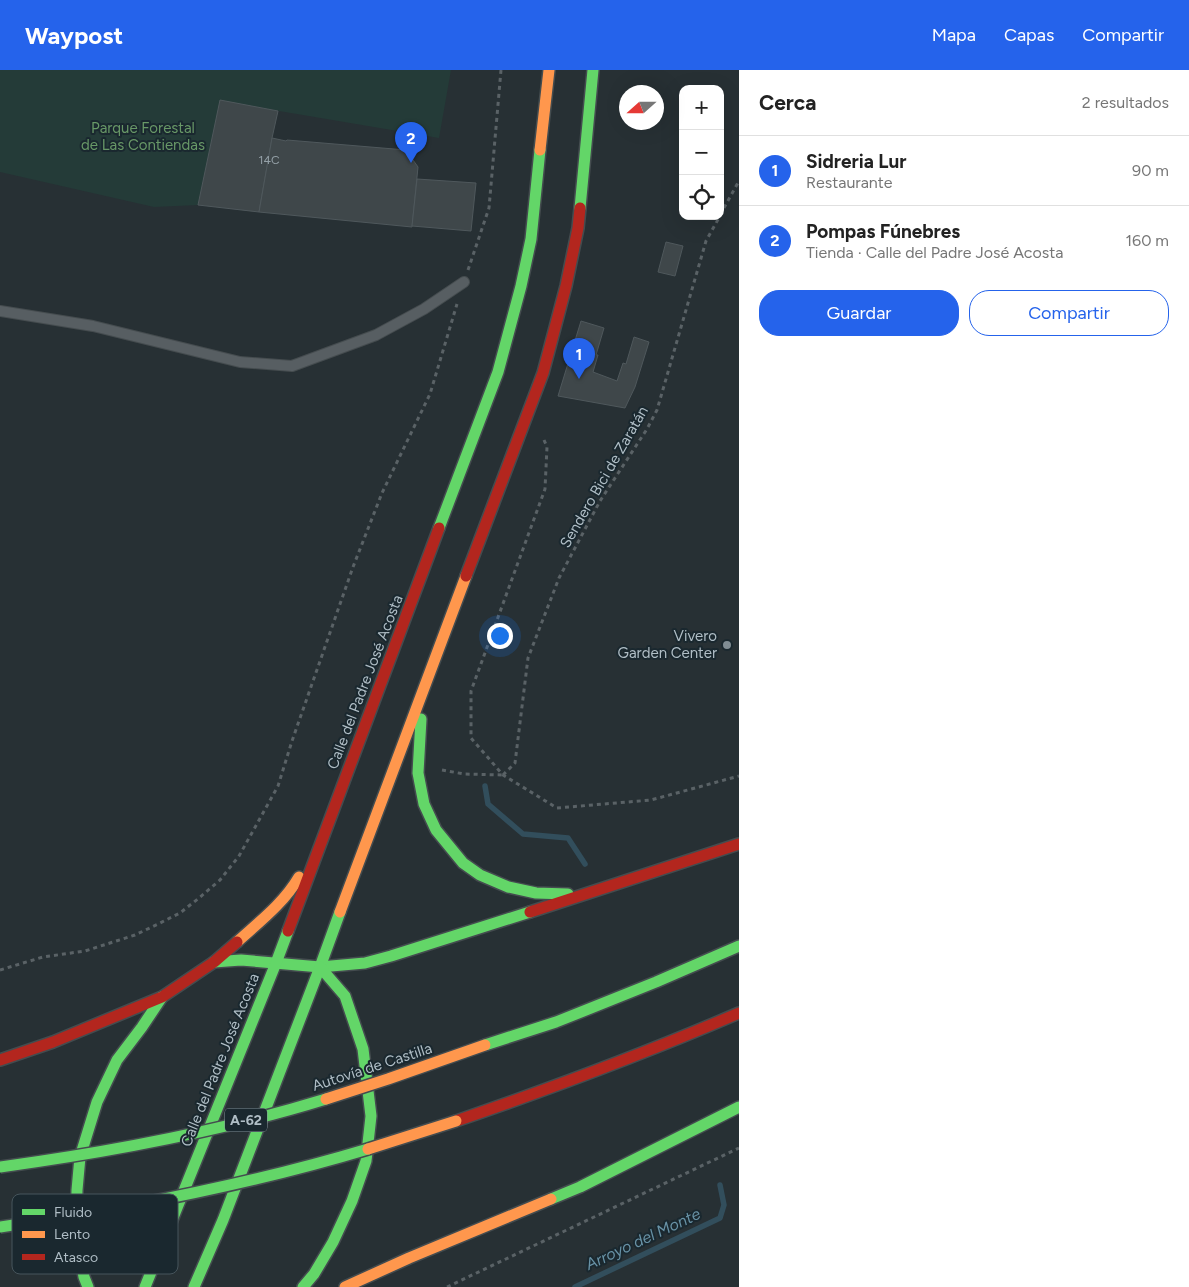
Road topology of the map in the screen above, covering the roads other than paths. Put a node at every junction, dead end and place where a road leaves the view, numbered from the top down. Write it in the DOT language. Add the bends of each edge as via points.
graph roads {
  1 [pos="550,70"];
  2 [pos="593,70"];
  3 [pos="464,282"];
  4 [pos="0,311"];
  5 [pos="424,687"];
  6 [pos="739,844"];
  7 [pos="319,846"];
  8 [pos="585,895"];
  9 [pos="739,946"];
  10 [pos="214,962"];
  11 [pos="276,963"];
  12 [pos="320,967"];
  13 [pos="162,997"];
  14 [pos="739,1013"];
  15 [pos="0,1060"];
  16 [pos="739,1107"];
  17 [pos="0,1167"];
  18 [pos="77,1194"];
  19 [pos="178,1197"];
  20 [pos="178,1205"];
  21 [pos="83,1274"];
  22 [pos="150,1274"];
  23 [pos="88,1287"];
  24 [pos="145,1287"];
  25 [pos="194,1287"];
  26 [pos="303,1287"];
  27 [pos="345,1287"];
  1 -- 7 [label="highway, Calle del Padre José Acosta" via="531,239 498,372"];
  2 -- 5 [label="highway" via="578,228 543,373"];
  3 -- 4 [label="lane" via="376,335 292,366 240,362 93,326"];
  5 -- 8 [label="highway" via="418,773 424,804 436,830 463,863 480,875 508,887 536,893"];
  5 -- 12 [label="highway"];
  6 -- 8 [label="highway"];
  7 -- 10 [label="highway" via="292,889 269,914"];
  7 -- 11 [label="highway, Calle del Padre José Acosta"];
  8 -- 12 [label="highway" via="365,964"];
  9 -- 17 [label="highway, Autovía de Castilla / A-62, bridge" via="565,1018 356,1090 191,1134"];
  10 -- 11 [label="highway"];
  10 -- 13 [label="highway"];
  11 -- 12 [label="highway"];
  11 -- 20 [label="highway, Calle del Padre José Acosta"];
  12 -- 25 [label="highway"];
  12 -- 26 [label="highway" via="345,996 363,1049 371,1116 366,1161 352,1201 333,1242"];
  13 -- 15 [label="highway"];
  13 -- 18 [label="highway" via="117,1060 97,1102 80,1157"];
  14 -- 19 [label="highway, bridge" via="681,1039 456,1121 341,1157"];
  16 -- 27 [label="highway" via="580,1187"];
  21 -- 23 [label="highway"];
  22 -- 24 [label="highway, Calle del Padre José Acosta"];
}
